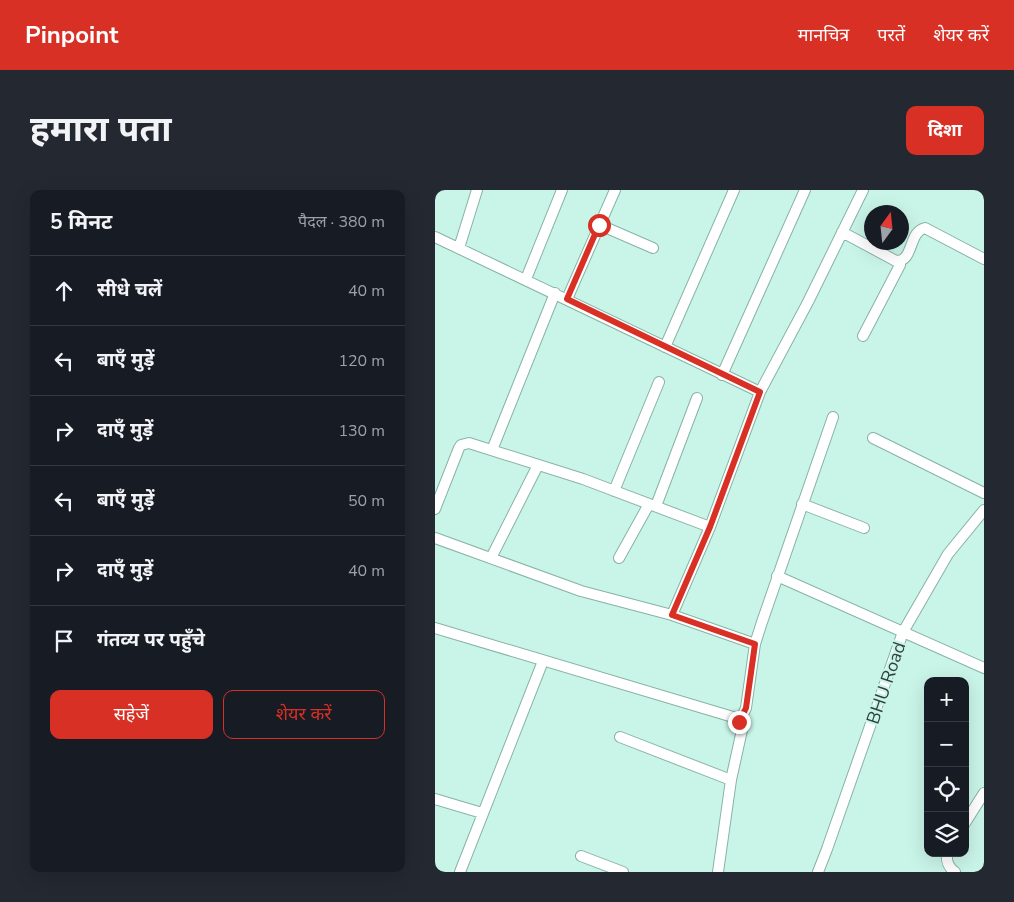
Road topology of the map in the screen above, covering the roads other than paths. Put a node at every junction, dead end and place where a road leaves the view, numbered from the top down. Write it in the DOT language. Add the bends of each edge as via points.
graph roads {
  1 [pos="477,190"];
  2 [pos="562,190"];
  3 [pos="615,190"];
  4 [pos="734,190"];
  5 [pos="805,190"];
  6 [pos="863,190"];
  7 [pos="599,225"];
  8 [pos="842,232"];
  9 [pos="435,237"];
  10 [pos="459,248"];
  11 [pos="653,248"];
  12 [pos="984,259"];
  13 [pos="900,262"];
  14 [pos="526,279"];
  15 [pos="555,293"];
  16 [pos="567,299"];
  17 [pos="863,336"];
  18 [pos="665,347"];
  19 [pos="723,375"];
  20 [pos="659,382"];
  21 [pos="760,392"];
  22 [pos="697,398"];
  23 [pos="833,417"];
  24 [pos="873,438"];
  25 [pos="493,450"];
  26 [pos="537,466"];
  27 [pos="614,491"];
  28 [pos="984,493"];
  29 [pos="802,504"];
  30 [pos="652,505"];
  31 [pos="435,509"];
  32 [pos="984,510"];
  33 [pos="710,527"];
  34 [pos="864,528"];
  35 [pos="435,538"];
  36 [pos="491,558"];
  37 [pos="619,558"];
  38 [pos="777,576"];
  39 [pos="672,615"];
  40 [pos="435,628"];
  41 [pos="903,632"];
  42 [pos="755,644"];
  43 [pos="543,661"];
  44 [pos="984,668"];
  45 [pos="739,722"];
  46 [pos="620,738"];
  47 [pos="731,780"];
  48 [pos="984,793"];
  49 [pos="435,799"];
  50 [pos="482,813"];
  51 [pos="969,817"];
  52 [pos="581,856"];
  53 [pos="946,857"];
  54 [pos="460,872"];
  55 [pos="623,872"];
  56 [pos="718,872"];
  57 [pos="817,872"];
  58 [pos="955,872"];
  1 -- 10 [label="street"];
  2 -- 14 [label="street"];
  3 -- 7 [label="street"];
  4 -- 18 [label="street"];
  5 -- 19 [label="street"];
  6 -- 8 [label="street"];
  7 -- 11 [label="street"];
  7 -- 16 [label="street"];
  8 -- 13 [label="street"];
  8 -- 21 [label="street"];
  9 -- 10 [label="street"];
  10 -- 14 [label="street"];
  12 -- 13 [label="street" via="925,228 917,232"];
  13 -- 17 [label="street"];
  14 -- 15 [label="street"];
  15 -- 16 [label="street"];
  15 -- 25 [label="street"];
  16 -- 18 [label="street"];
  18 -- 19 [label="street"];
  19 -- 21 [label="street"];
  20 -- 27 [label="street"];
  21 -- 33 [label="street"];
  22 -- 30 [label="street"];
  23 -- 29 [label="street"];
  24 -- 28 [label="street"];
  25 -- 26 [label="street"];
  25 -- 31 [label="street" via="469,443 461,445"];
  26 -- 27 [label="street"];
  26 -- 36 [label="street"];
  27 -- 30 [label="street"];
  29 -- 34 [label="street"];
  29 -- 38 [label="street"];
  30 -- 33 [label="street"];
  30 -- 37 [label="street"];
  32 -- 41 [label="street, BHU Road" via="947,554"];
  33 -- 39 [label="street"];
  35 -- 36 [label="street"];
  36 -- 39 [label="street" via="581,591"];
  38 -- 41 [label="street"];
  38 -- 42 [label="street"];
  39 -- 42 [label="street"];
  40 -- 43 [label="street"];
  41 -- 44 [label="street"];
  41 -- 57 [label="street, BHU Road"];
  42 -- 45 [label="street" via="746,708"];
  43 -- 45 [label="street" via="733,717"];
  43 -- 50 [label="street"];
  45 -- 47 [label="street" via="742,730"];
  46 -- 47 [label="street"];
  47 -- 56 [label="street"];
  48 -- 51 [label="street"];
  49 -- 50 [label="street"];
  50 -- 54 [label="street"];
  52 -- 55 [label="street"];
  53 -- 58 [label="street"];
}
